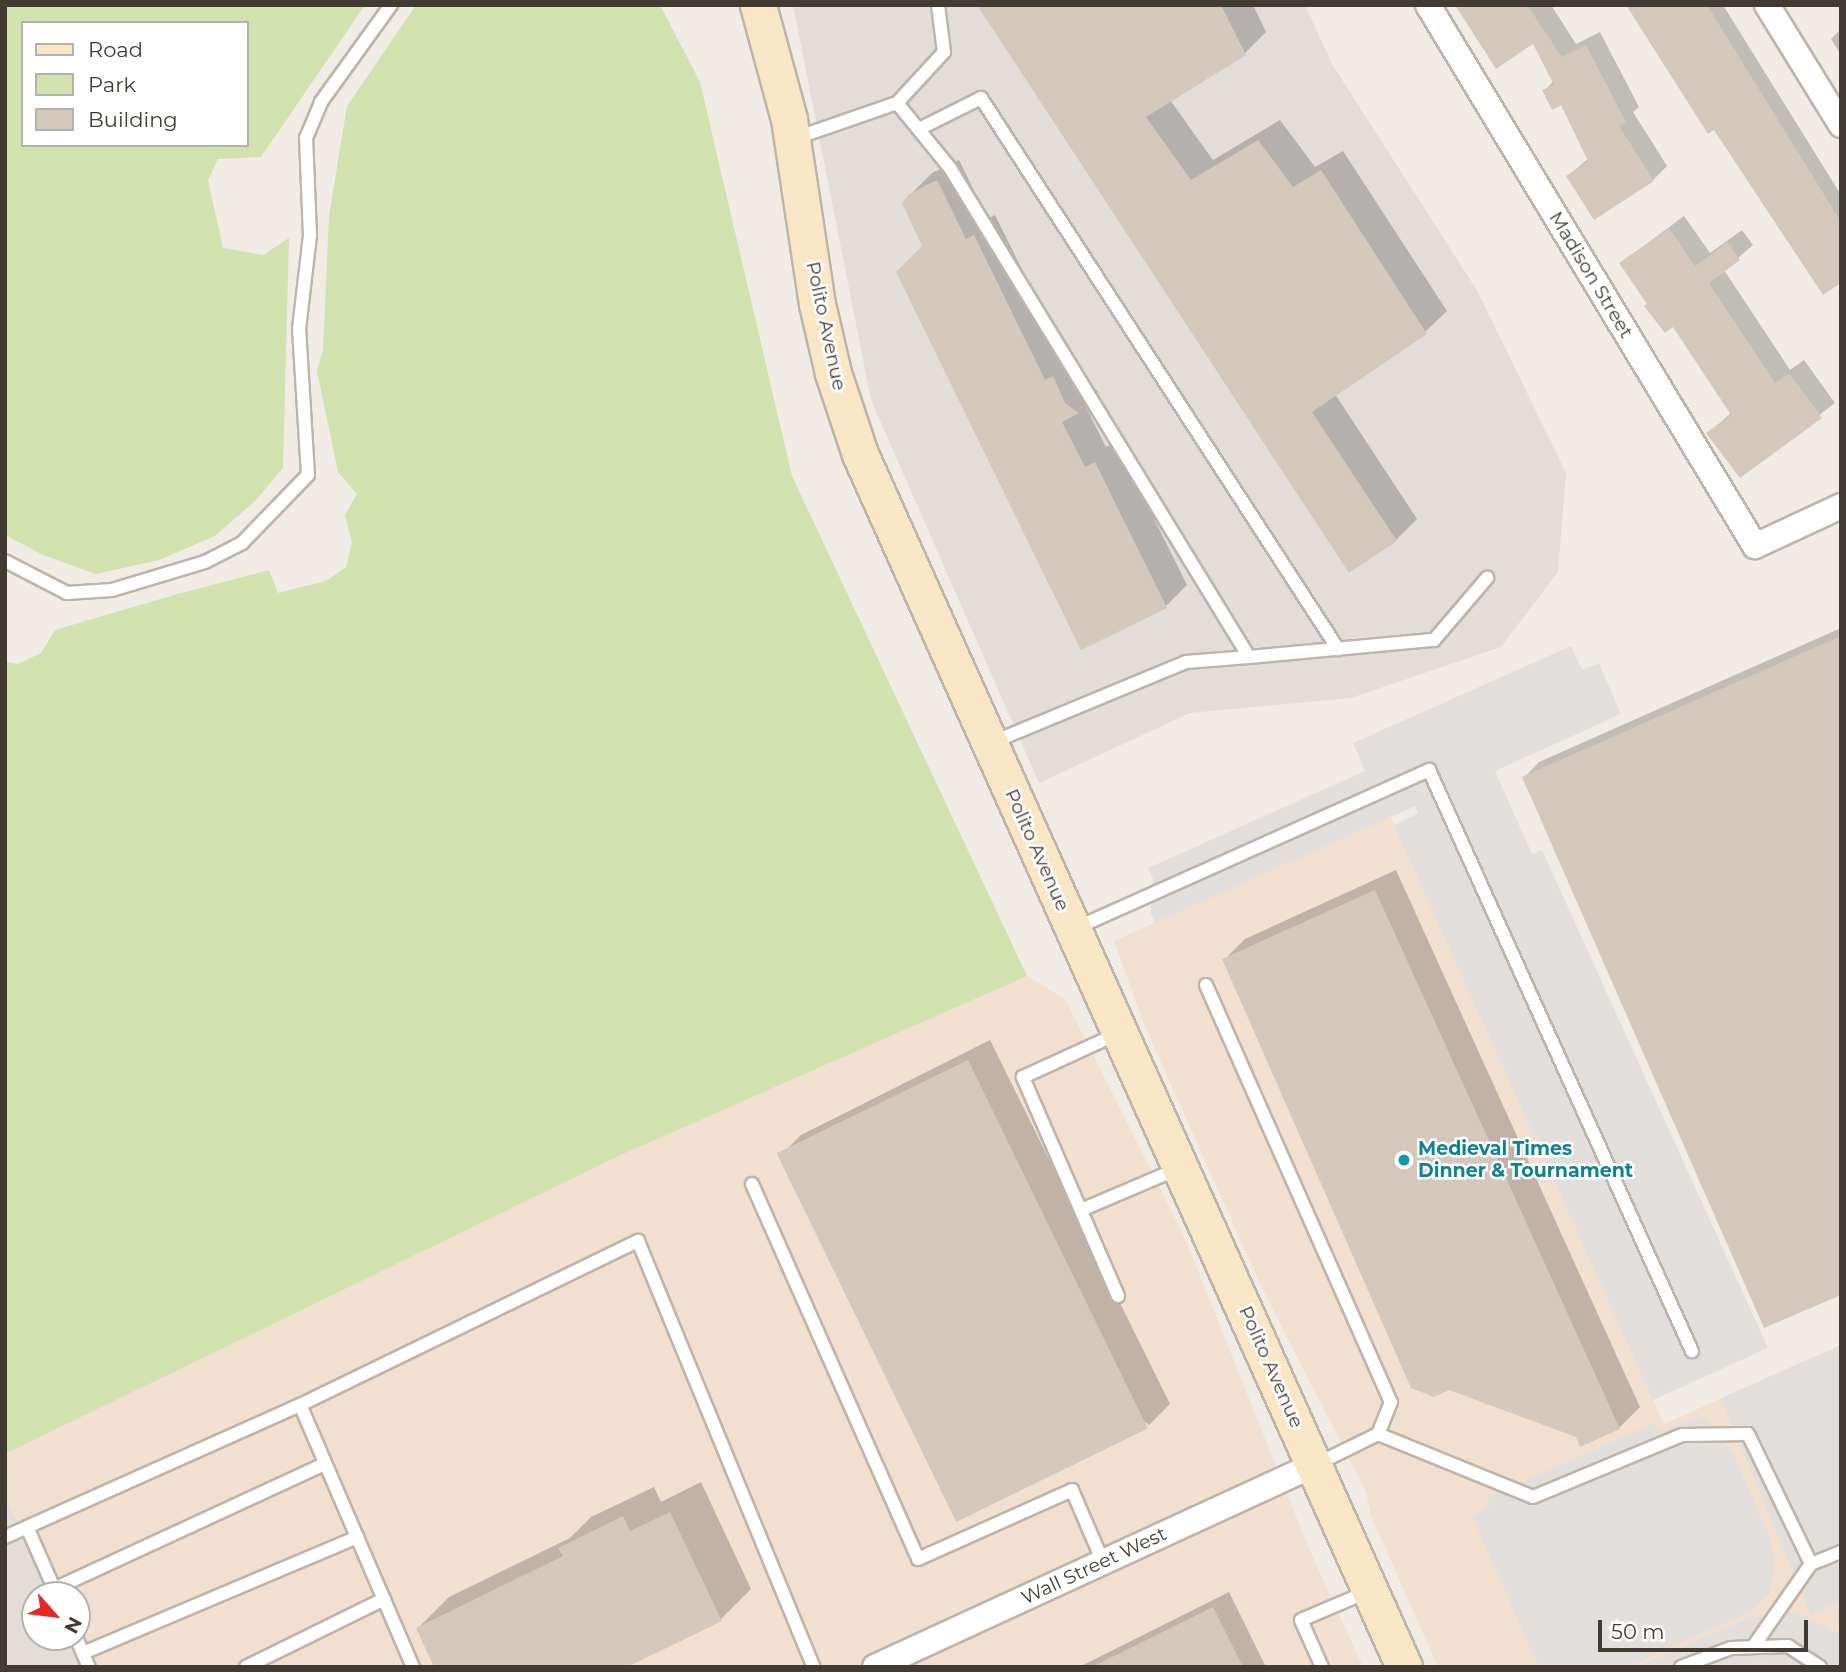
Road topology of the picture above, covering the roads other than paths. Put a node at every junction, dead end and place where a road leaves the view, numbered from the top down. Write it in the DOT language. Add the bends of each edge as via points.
graph roads {
  1 [pos="391,5"];
  2 [pos="758,5"];
  3 [pos="938,5"];
  4 [pos="1428,5"];
  5 [pos="1767,5"];
  6 [pos="897,103"];
  7 [pos="1841,125"];
  8 [pos="919,129"];
  9 [pos="792,139"];
  10 [pos="1841,506"];
  11 [pos="5,561"];
  12 [pos="1487,578"];
  13 [pos="1338,649"];
  14 [pos="1249,657"];
  15 [pos="989,743"];
  16 [pos="1073,929"];
  17 [pos="1206,985"];
  18 [pos="1119,1033"];
  19 [pos="1182,1167"];
  20 [pos="752,1184"];
  21 [pos="1081,1210"];
  22 [pos="1118,1296"];
  23 [pos="1692,1351"];
  24 [pos="300,1405"];
  25 [pos="1378,1434"];
  26 [pos="326,1464"];
  27 [pos="1314,1465"];
  28 [pos="27,1527"];
  29 [pos="5,1537"];
  30 [pos="357,1537"];
  31 [pos="1841,1552"];
  32 [pos="1103,1562"];
  33 [pos="1811,1564"];
  34 [pos="51,1581"];
  35 [pos="79,1581"];
  36 [pos="1369,1591"];
  37 [pos="384,1599"];
  38 [pos="1754,1647"];
  39 [pos="83,1653"];
  40 [pos="89,1667"];
  41 [pos="246,1667"];
  42 [pos="413,1667"];
  43 [pos="814,1667"];
  44 [pos="875,1667"];
  45 [pos="1322,1667"];
  46 [pos="1404,1667"];
  47 [pos="1681,1667"];
  48 [pos="1820,1667"];
  1 -- 11 [label="lane" via="321,102 306,138 310,236 299,329 308,475 242,542 205,562 112,590 67,593"];
  2 -- 9 [label="street, Polito Avenue"];
  3 -- 6 [label="lane" via="944,52"];
  4 -- 10 [label="street, Madison Street" via="1755,545"];
  5 -- 7 [label="street"];
  6 -- 8 [label="lane"];
  6 -- 9 [label="lane"];
  8 -- 13 [label="lane" via="981,98"];
  8 -- 14 [label="lane" via="950,168"];
  9 -- 15 [label="street, Polito Avenue" via="817,304 833,373 860,454"];
  12 -- 13 [label="lane" via="1434,640"];
  13 -- 14 [label="lane"];
  14 -- 15 [label="lane" via="1186,662"];
  15 -- 16 [label="street, Polito Avenue"];
  16 -- 18 [label="street, Polito Avenue"];
  16 -- 23 [label="lane" via="1429,770"];
  17 -- 25 [label="lane" via="1391,1402"];
  18 -- 19 [label="street, Polito Avenue"];
  18 -- 21 [label="lane" via="1023,1077"];
  19 -- 21 [label="lane"];
  19 -- 27 [label="street, Polito Avenue"];
  20 -- 32 [label="lane" via="918,1559 1072,1490"];
  21 -- 22 [label="lane"];
  24 -- 26 [label="lane"];
  24 -- 28 [label="lane"];
  24 -- 43 [label="lane" via="638,1241"];
  25 -- 27 [label="lane"];
  25 -- 33 [label="lane" via="1532,1497 1682,1435 1748,1434"];
  26 -- 30 [label="lane"];
  26 -- 35 [label="lane"];
  27 -- 32 [label="street, Wall Street West"];
  27 -- 36 [label="street, Polito Avenue"];
  28 -- 29 [label="lane"];
  28 -- 34 [label="lane"];
  30 -- 37 [label="lane"];
  30 -- 39 [label="lane"];
  31 -- 33 [label="lane"];
  32 -- 44 [label="street, Wall Street West"];
  33 -- 38 [label="lane"];
  36 -- 45 [label="lane" via="1301,1620"];
  36 -- 46 [label="street, Polito Avenue"];
  37 -- 41 [label="lane"];
  37 -- 42 [label="lane"];
  38 -- 47 [label="lane" via="1731,1648"];
  38 -- 48 [label="lane" via="1788,1646"];
  39 -- 40 [label="lane"];
}
